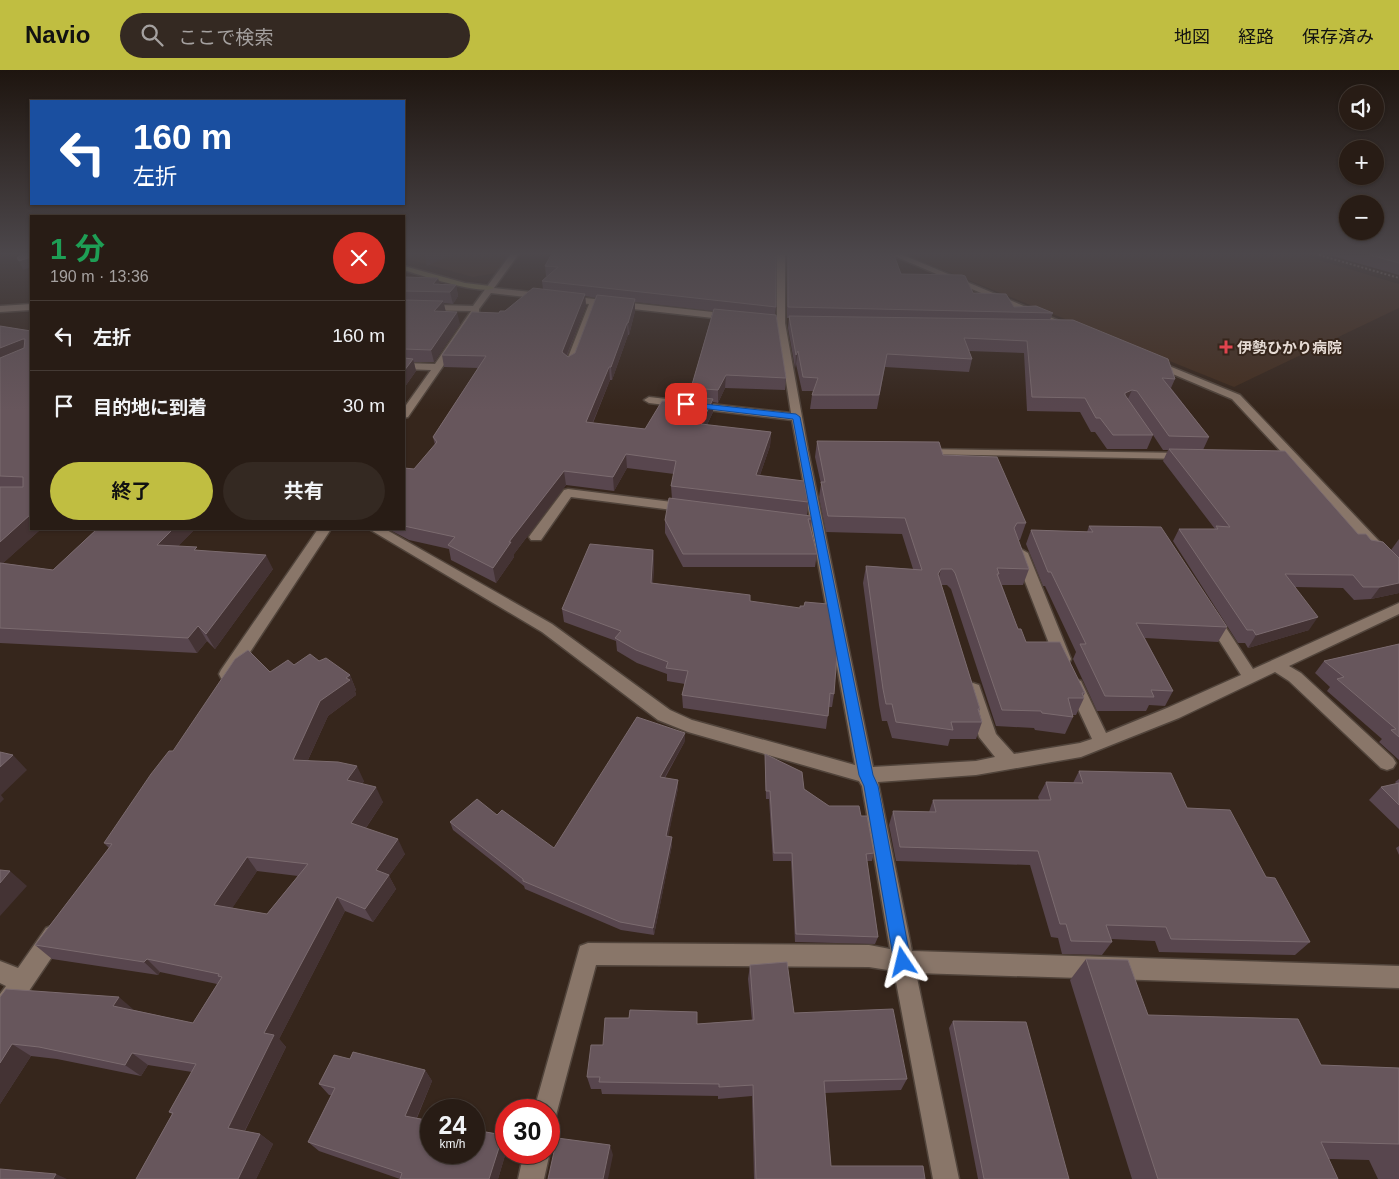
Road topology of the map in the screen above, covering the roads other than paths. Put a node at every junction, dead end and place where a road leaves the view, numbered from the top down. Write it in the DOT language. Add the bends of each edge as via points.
graph roads {
  1 [pos="30,307"];
  2 [pos="405,307"];
  3 [pos="592,307"];
  4 [pos="635,307"];
  5 [pos="781,307"];
  6 [pos="1019,307"];
  7 [pos="475,308"];
  8 [pos="0,309"];
  9 [pos="742,319"];
  10 [pos="1046,329"];
  11 [pos="1138,356"];
  12 [pos="570,365"];
  13 [pos="409,367"];
  14 [pos="438,367"];
  15 [pos="649,400"];
  16 [pos="405,414"];
  17 [pos="796,417"];
  18 [pos="911,452"];
  19 [pos="1197,456"];
  20 [pos="1273,457"];
  21 [pos="1292,458"];
  22 [pos="697,509"];
  23 [pos="323,530"];
  24 [pos="378,530"];
  25 [pos="536,537"];
  26 [pos="1017,544"];
  27 [pos="1399,570"];
  28 [pos="1204,605"];
  29 [pos="1399,608"];
  30 [pos="1276,665"];
  31 [pos="968,672"];
  32 [pos="1251,678"];
  33 [pos="220,684"];
  34 [pos="1102,742"];
  35 [pos="1010,762"];
  36 [pos="1388,763"];
  37 [pos="866,775"];
  38 [pos="64,919"];
  39 [pos="903,962"];
  40 [pos="0,972"];
  41 [pos="1399,977"];
  42 [pos="22,982"];
  43 [pos="0,1014"];
  44 [pos="549,1099"];
  45 [pos="534,1164"];
  46 [pos="531,1179"];
  47 [pos="946,1179"];
  1 -- 8 [label="street"];
  2 -- 7 [label="street"];
  3 -- 12 [label="street"];
  4 -- 9 [label="street"];
  5 -- 17 [label="street"];
  6 -- 10 [label="street" via="1079,332"];
  7 -- 14 [label="street" via="475,314"];
  11 -- 21 [label="street" via="1236,397"];
  13 -- 14 [label="street"];
  14 -- 16 [label="street"];
  15 -- 17 [label="street"];
  17 -- 37 [label="street" via="807,450 812,523"];
  18 -- 19 [label="street" via="1157,452"];
  20 -- 21 [label="street"];
  21 -- 27 [label="street"];
  22 -- 25 [label="street" via="568,493"];
  23 -- 33 [label="street"];
  24 -- 37 [label="street" via="547,628 664,715 688,725"];
  26 -- 34 [label="street" via="1053,638"];
  28 -- 32 [label="street"];
  29 -- 30 [label="street"];
  30 -- 32 [label="street"];
  30 -- 36 [label="street" via="1295,677"];
  31 -- 35 [label="street" via="988,737"];
  32 -- 34 [label="street"];
  34 -- 35 [label="street" via="1082,750"];
  35 -- 37 [label="street" via="976,768"];
  37 -- 39 [label="street" via="871,786"];
  38 -- 42 [label="street"];
  39 -- 41 [label="street"];
  39 -- 44 [label="street" via="869,956 588,954"];
  39 -- 47 [label="street"];
  40 -- 42 [label="street"];
  42 -- 43 [label="street"];
  45 -- 46 [label="street"];
}
